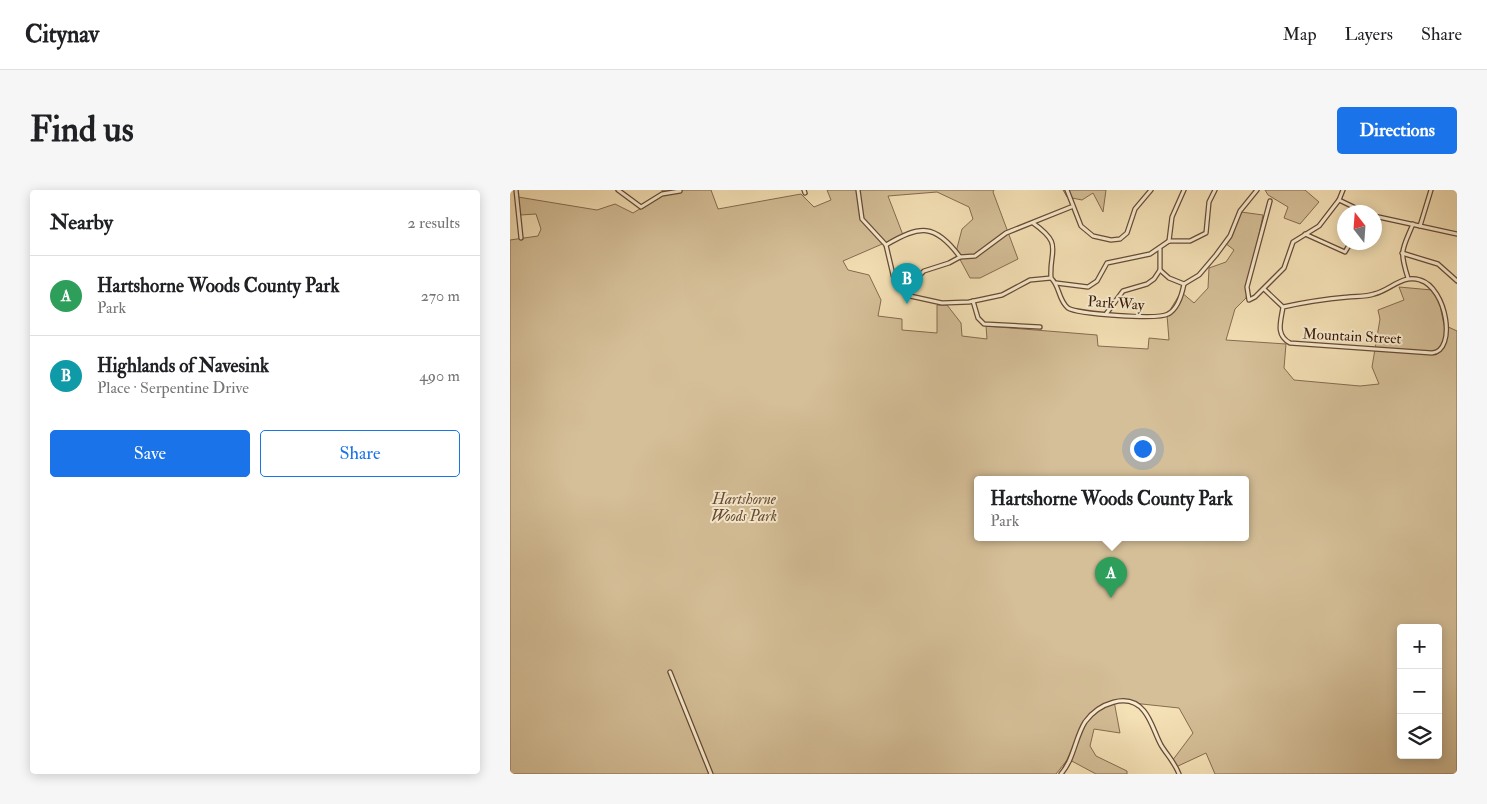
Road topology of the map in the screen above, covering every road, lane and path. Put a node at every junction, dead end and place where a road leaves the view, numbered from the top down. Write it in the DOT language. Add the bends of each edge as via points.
graph roads {
  1 [pos="516,190"];
  2 [pos="618,190"];
  3 [pos="858,190"];
  4 [pos="1067,190"];
  5 [pos="1150,190"];
  6 [pos="1184,190"];
  7 [pos="1215,190"];
  8 [pos="1257,190"];
  9 [pos="1343,190"];
  10 [pos="1431,190"];
  11 [pos="680,191"];
  12 [pos="1339,200"];
  13 [pos="1270,201"];
  14 [pos="1349,205"];
  15 [pos="1071,207"];
  16 [pos="1382,218"];
  17 [pos="1033,223"];
  18 [pos="1412,224"];
  19 [pos="1420,226"];
  20 [pos="1305,234"];
  21 [pos="1457,234"];
  22 [pos="521,238"];
  23 [pos="1169,241"];
  24 [pos="886,245"];
  25 [pos="1160,248"];
  26 [pos="1337,248"];
  27 [pos="1402,253"];
  28 [pos="960,257"];
  29 [pos="1160,270"];
  30 [pos="1051,278"];
  31 [pos="1408,278"];
  32 [pos="1457,281"];
  33 [pos="1057,283"];
  34 [pos="1184,284"];
  35 [pos="1264,289"];
  36 [pos="904,291"];
  37 [pos="973,301"];
  38 [pos="1284,307"];
  39 [pos="1106,314"];
  40 [pos="1040,327"];
  41 [pos="670,672"];
  42 [pos="711,774"];
  43 [pos="1061,774"];
  44 [pos="1179,774"];
  1 -- 22 [label="street"];
  2 -- 11 [label="street" via="641,207 662,194"];
  3 -- 24 [label="street" via="862,219"];
  4 -- 15 [label="street"];
  5 -- 15 [label="street" via="1135,209 1127,233 1120,239 1093,236 1084,230"];
  6 -- 23 [label="street" via="1172,217"];
  7 -- 23 [label="street" via="1209,202 1208,228 1204,235 1190,241"];
  8 -- 34 [label="street" via="1240,211 1230,236 1216,255 1199,275"];
  9 -- 12 [label="street"];
  10 -- 19 [label="street"];
  12 -- 14 [label="street"];
  12 -- 20 [label="street" via="1319,226"];
  13 -- 35 [label="street" via="1246,292 1249,300"];
  15 -- 17 [label="street"];
  16 -- 18 [label="street"];
  17 -- 28 [label="street" via="1006,233 975,256"];
  17 -- 30 [label="street" via="1053,243"];
  18 -- 19 [label="street"];
  18 -- 27 [label="street" via="1402,244"];
  19 -- 21 [label="street"];
  20 -- 26 [label="street"];
  20 -- 35 [label="street" via="1293,242 1285,266"];
  23 -- 25 [label="street"];
  24 -- 28 [label="street" via="910,232 926,230 945,238"];
  24 -- 36 [label="street" via="894,279"];
  25 -- 29 [label="street"];
  25 -- 33 [label="street" via="1138,257 1107,263 1097,281 1088,287"];
  27 -- 31 [label="street"];
  27 -- 32 [label="street" via="1438,264"];
  28 -- 36 [label="street" via="924,271"];
  29 -- 34 [label="street"];
  29 -- 39 [label="street" via="1149,283 1124,291"];
  30 -- 33 [label="street, Park Way"];
  30 -- 37 [label="street" via="1030,280 1002,295"];
  31 -- 38 [label="street" via="1373,295"];
  31 -- 38 [label="street, Mountain Street" via="1428,283 1441,301 1447,324 1440,351 1295,344 1280,334"];
  33 -- 39 [label="street, Park Way" via="1062,300 1069,309"];
  34 -- 39 [label="street, Park Way" via="1178,302 1169,314 1148,317"];
  35 -- 38 [label="street"];
  36 -- 37 [label="street" via="916,298 942,303"];
  37 -- 40 [label="street" via="978,318 984,324"];
  41 -- 42 [label="street"];
  43 -- 44 [label="street" via="1088,719 1106,705 1119,701 1130,701 1142,708"];
}
